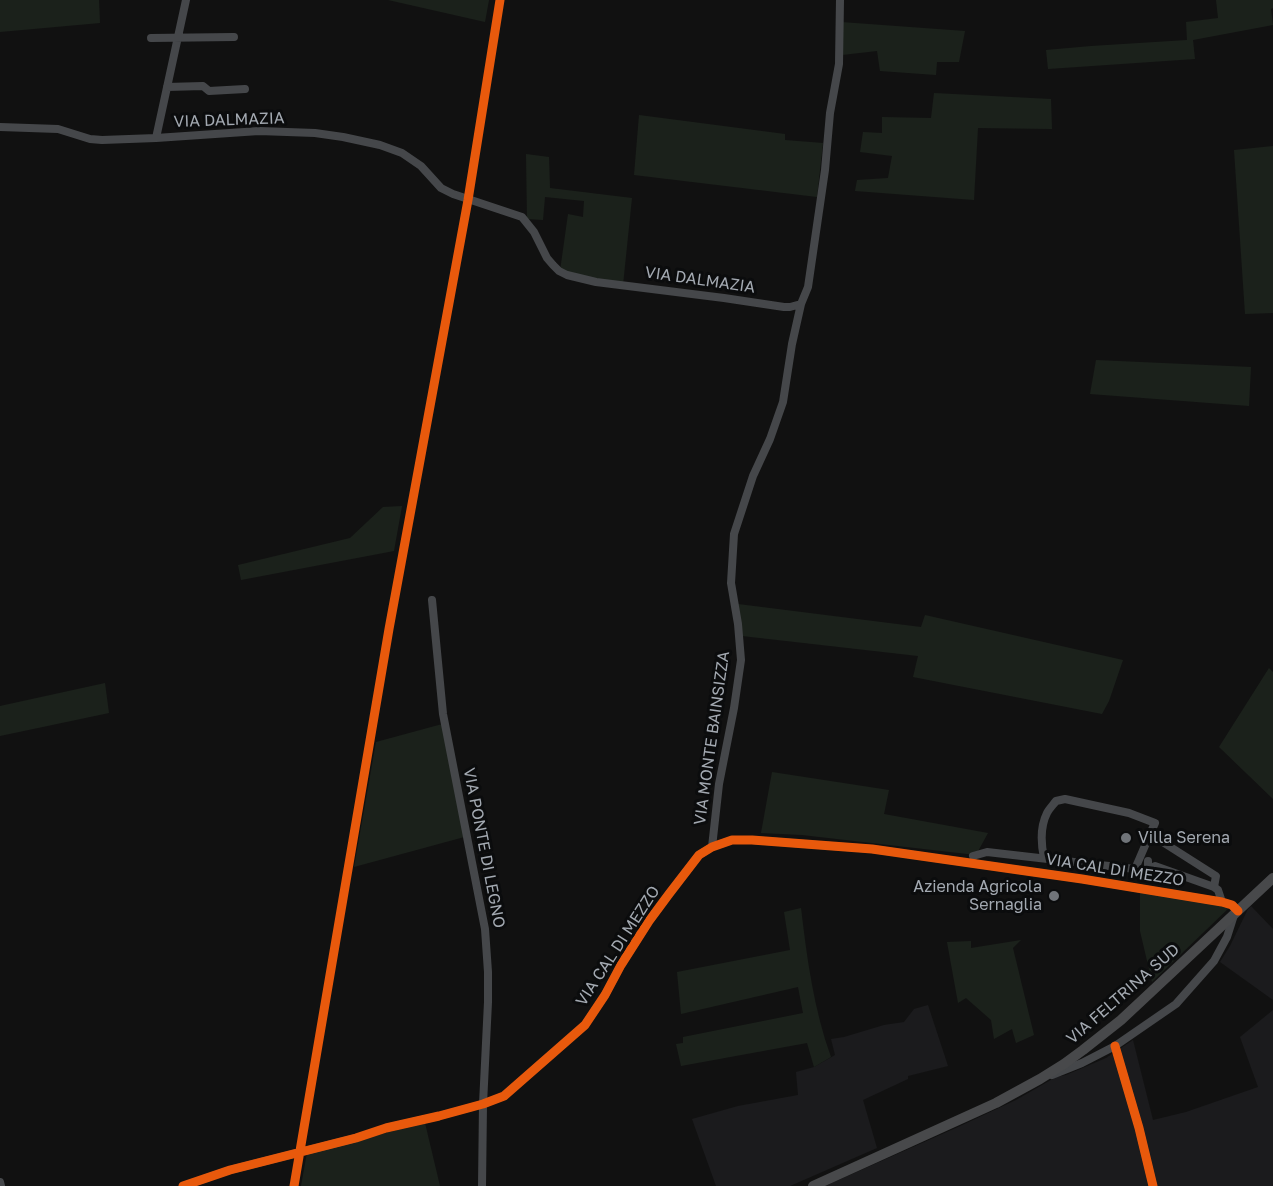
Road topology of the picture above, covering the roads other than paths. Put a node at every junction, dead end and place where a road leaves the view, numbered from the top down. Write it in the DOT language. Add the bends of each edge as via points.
graph roads {
  1 [pos="186,0"];
  2 [pos="840,0"];
  3 [pos="178,37"];
  4 [pos="234,37"];
  5 [pos="151,38"];
  6 [pos="167,87"];
  7 [pos="245,89"];
  8 [pos="0,127"];
  9 [pos="156,138"];
  10 [pos="801,304"];
  11 [pos="432,600"];
  12 [pos="1150,834"];
  13 [pos="712,847"];
  14 [pos="973,856"];
  15 [pos="1044,858"];
  16 [pos="1148,862"];
  17 [pos="1273,878"];
  18 [pos="1214,887"];
  19 [pos="1222,902"];
  20 [pos="1236,913"];
  21 [pos="1115,1046"];
  22 [pos="1040,1079"];
  23 [pos="483,1104"];
  24 [pos="183,1186"];
  25 [pos="482,1186"];
  26 [pos="813,1186"];
  27 [pos="1153,1186"];
  1 -- 3 [label="street"];
  2 -- 10 [label="street" via="839,64 808,287"];
  3 -- 4 [label="street"];
  3 -- 5 [label="street"];
  3 -- 6 [label="street"];
  6 -- 7 [label="street"];
  6 -- 9 [label="street"];
  8 -- 9 [label="street, VIA DALMAZIA" via="63,129 102,140"];
  9 -- 10 [label="street, VIA DALMAZIA" via="259,131 315,133 393,148 421,166 441,188 522,217 547,258 567,275 784,307"];
  10 -- 13 [label="street, VIA MONTE BAINSIZZA" via="783,402 734,534 731,583 741,660"];
  11 -- 23 [label="street, VIA PONTE DI LEGNO" via="444,714 485,929 488,1002"];
  12 -- 15 [label="street" via="1155,823 1129,813 1065,799 1056,801 1042,830"];
  12 -- 16 [label="street"];
  12 -- 18 [label="street" via="1216,876"];
  13 -- 19 [label="street, VIA CAL DI MEZZO" via="732,840 753,840 872,849"];
  13 -- 23 [label="street, VIA CAL DI MEZZO" via="699,855 649,921 585,1025 504,1096"];
  14 -- 15 [label="street" via="987,852"];
  15 -- 16 [label="street" via="1135,869"];
  16 -- 18 [label="street"];
  17 -- 20 [label="main road, VIA FELTRINA SUD"];
  18 -- 19 [label="street"];
  19 -- 20 [label="street, VIA CAL DI MEZZO" via="1233,905"];
  20 -- 21 [label="street" via="1214,961 1176,1004"];
  20 -- 22 [label="main road, VIA FELTRINA SUD" via="1121,1020"];
  21 -- 22 [label="street" via="1073,1068"];
  21 -- 27 [label="street"];
  22 -- 26 [label="main road, VIA FELTRINA SUD"];
  23 -- 24 [label="street, VIA CAL DI MEZZO" via="230,1170"];
  23 -- 25 [label="street, VIA PONTE DI LEGNO"];
}
